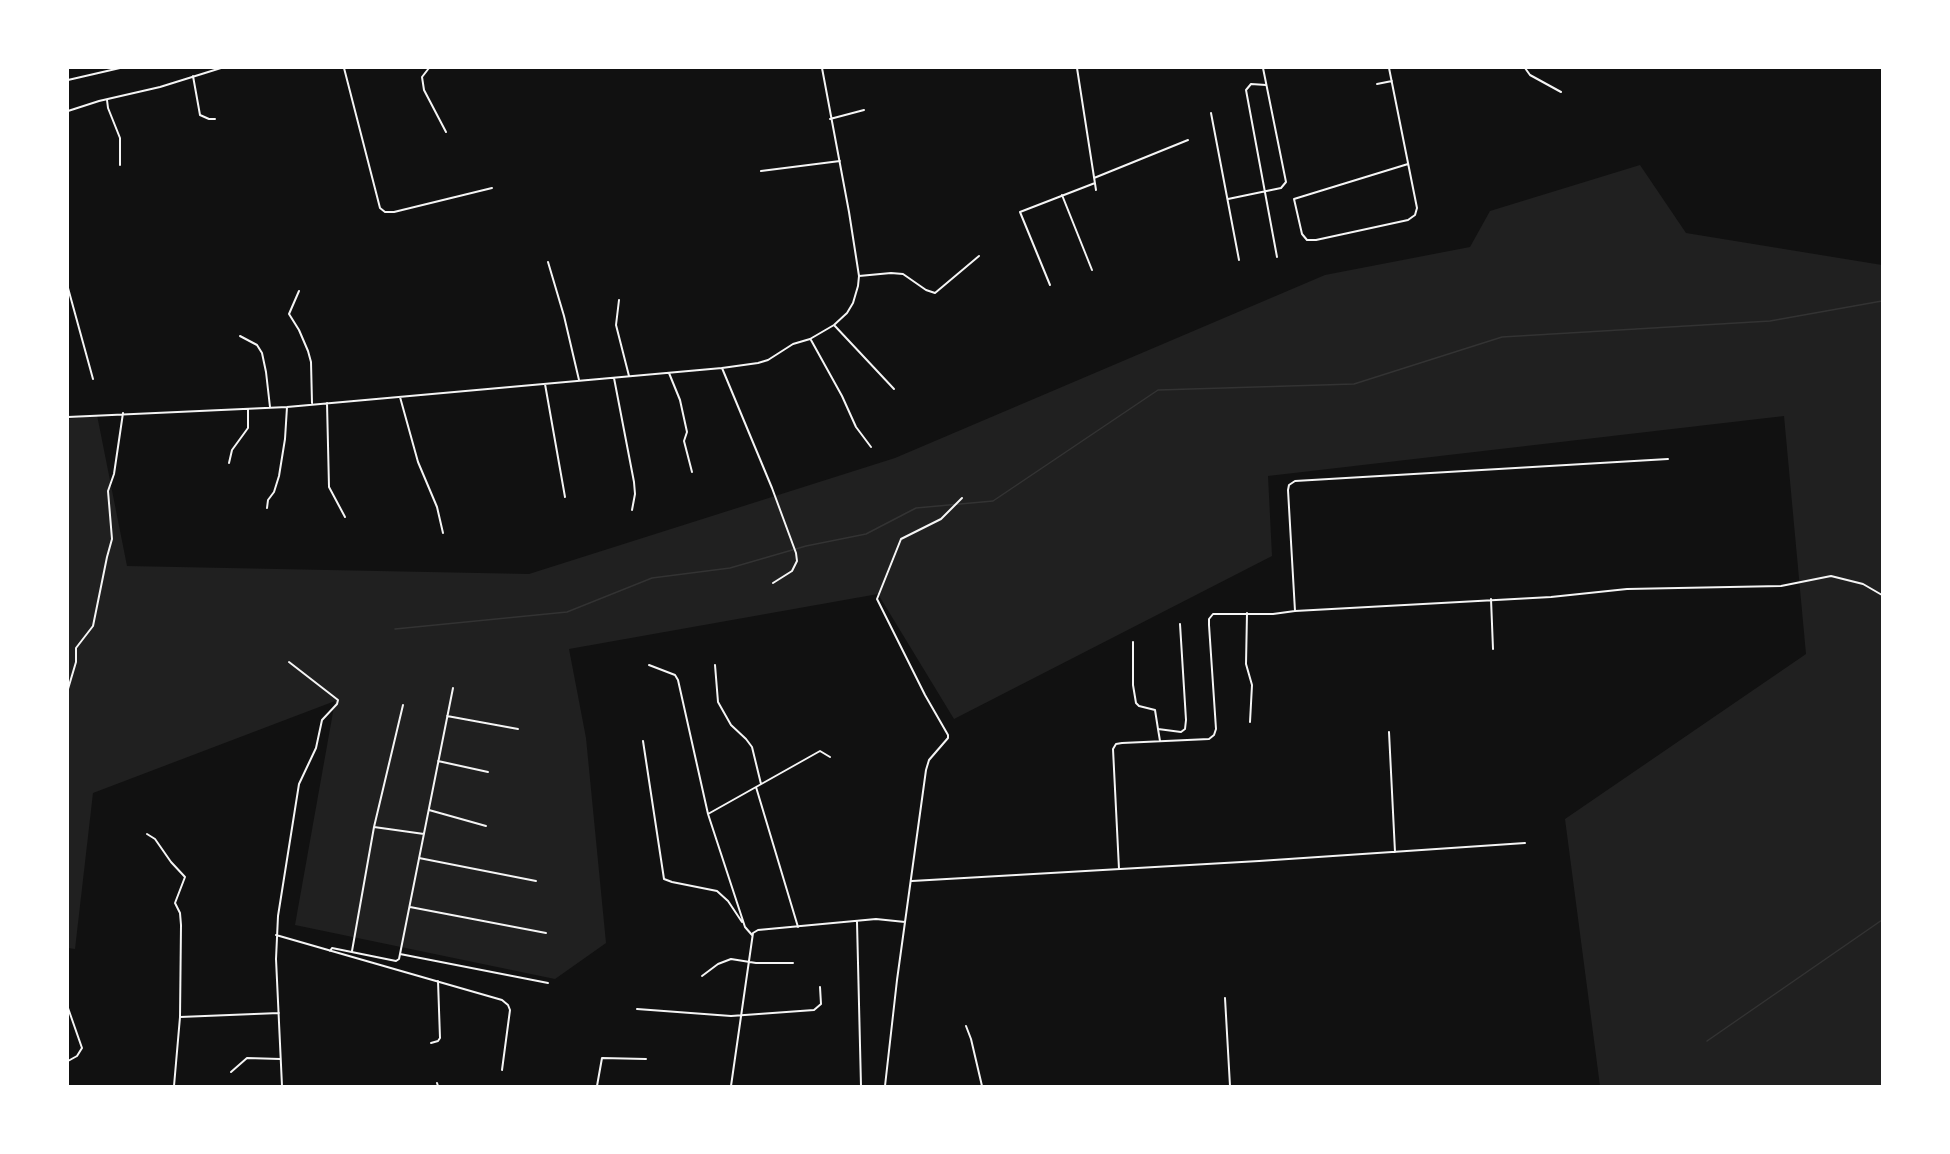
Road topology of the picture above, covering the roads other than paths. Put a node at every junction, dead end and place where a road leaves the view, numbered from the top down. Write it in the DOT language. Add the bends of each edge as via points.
graph roads {
  1 [pos="120,68"];
  2 [pos="200,68"];
  3 [pos="221,68"];
  4 [pos="344,68"];
  5 [pos="429,68"];
  6 [pos="822,68"];
  7 [pos="1077,68"];
  8 [pos="1263,68"];
  9 [pos="1389,68"];
  10 [pos="1525,68"];
  11 [pos="201,73"];
  12 [pos="193,76"];
  13 [pos="68,80"];
  14 [pos="1392,81"];
  15 [pos="1377,84"];
  16 [pos="1266,85"];
  17 [pos="1561,92"];
  18 [pos="107,100"];
  19 [pos="864,110"];
  20 [pos="68,111"];
  21 [pos="1211,113"];
  22 [pos="215,119"];
  23 [pos="830,119"];
  24 [pos="446,132"];
  25 [pos="1188,140"];
  26 [pos="840,161"];
  27 [pos="1408,164"];
  28 [pos="120,165"];
  29 [pos="761,171"];
  30 [pos="1094,178"];
  31 [pos="1095,183"];
  32 [pos="492,188"];
  33 [pos="1096,190"];
  34 [pos="1265,191"];
  35 [pos="1062,195"];
  36 [pos="1228,200"];
  37 [pos="979,256"];
  38 [pos="1277,257"];
  39 [pos="1239,260"];
  40 [pos="548,262"];
  41 [pos="1092,270"];
  42 [pos="859,276"];
  43 [pos="1050,285"];
  44 [pos="68,288"];
  45 [pos="298,291"];
  46 [pos="619,300"];
  47 [pos="834,325"];
  48 [pos="240,336"];
  49 [pos="810,339"];
  50 [pos="722,368"];
  51 [pos="669,373"];
  52 [pos="629,376"];
  53 [pos="614,378"];
  54 [pos="93,379"];
  55 [pos="579,380"];
  56 [pos="545,384"];
  57 [pos="894,389"];
  58 [pos="400,397"];
  59 [pos="327,403"];
  60 [pos="312,404"];
  61 [pos="287,407"];
  62 [pos="270,408"];
  63 [pos="248,409"];
  64 [pos="123,413"];
  65 [pos="68,417"];
  66 [pos="871,447"];
  67 [pos="1668,459"];
  68 [pos="229,463"];
  69 [pos="692,472"];
  70 [pos="565,497"];
  71 [pos="962,498"];
  72 [pos="267,508"];
  73 [pos="632,510"];
  74 [pos="345,517"];
  75 [pos="443,533"];
  76 [pos="773,583"];
  77 [pos="1882,595"];
  78 [pos="1491,599"];
  79 [pos="1295,611"];
  80 [pos="1247,613"];
  81 [pos="1180,624"];
  82 [pos="1133,642"];
  83 [pos="1493,649"];
  84 [pos="290,662"];
  85 [pos="715,664"];
  86 [pos="649,665"];
  87 [pos="453,688"];
  88 [pos="68,689"];
  89 [pos="403,705"];
  90 [pos="447,716"];
  91 [pos="1250,722"];
  92 [pos="518,729"];
  93 [pos="1158,729"];
  94 [pos="1389,732"];
  95 [pos="643,741"];
  96 [pos="1160,742"];
  97 [pos="830,757"];
  98 [pos="438,761"];
  99 [pos="488,772"];
  100 [pos="761,784"];
  101 [pos="756,787"];
  102 [pos="429,810"];
  103 [pos="708,814"];
  104 [pos="486,826"];
  105 [pos="374,827"];
  106 [pos="147,834"];
  107 [pos="424,834"];
  108 [pos="1525,843"];
  109 [pos="1395,852"];
  110 [pos="419,858"];
  111 [pos="1119,869"];
  112 [pos="536,881"];
  113 [pos="912,881"];
  114 [pos="409,907"];
  115 [pos="857,922"];
  116 [pos="905,922"];
  117 [pos="745,927"];
  118 [pos="798,927"];
  119 [pos="546,933"];
  120 [pos="276,935"];
  121 [pos="752,935"];
  122 [pos="330,951"];
  123 [pos="351,952"];
  124 [pos="400,954"];
  125 [pos="748,961"];
  126 [pos="793,963"];
  127 [pos="702,976"];
  128 [pos="438,981"];
  129 [pos="548,983"];
  130 [pos="820,987"];
  131 [pos="1225,998"];
  132 [pos="68,1008"];
  133 [pos="637,1010"];
  134 [pos="279,1013"];
  135 [pos="741,1015"];
  136 [pos="180,1017"];
  137 [pos="966,1026"];
  138 [pos="431,1043"];
  139 [pos="281,1059"];
  140 [pos="646,1059"];
  141 [pos="68,1061"];
  142 [pos="502,1070"];
  143 [pos="231,1072"];
  144 [pos="174,1086"];
  145 [pos="282,1086"];
  146 [pos="597,1086"];
  147 [pos="731,1086"];
  148 [pos="861,1086"];
  149 [pos="885,1086"];
  150 [pos="982,1086"];
  151 [pos="1230,1086"];
  1 -- 13 [label="street"];
  2 -- 11 [label="street"];
  3 -- 11 [label="street"];
  4 -- 32 [label="street" via="380,208 394,212"];
  5 -- 24 [label="street" via="422,76 424,90"];
  6 -- 23 [label="street"];
  7 -- 30 [label="street"];
  8 -- 16 [label="street"];
  9 -- 14 [label="street"];
  10 -- 17 [label="street" via="1530,75"];
  11 -- 12 [label="street"];
  12 -- 18 [label="street"];
  12 -- 22 [label="street" via="200,115"];
  14 -- 15 [label="street"];
  14 -- 27 [label="street"];
  16 -- 34 [label="street" via="1286,182 1282,188"];
  16 -- 34 [label="street" via="1251,84 1246,90"];
  18 -- 20 [label="street"];
  18 -- 28 [label="street" via="120,138"];
  19 -- 23 [label="street"];
  21 -- 36 [label="street"];
  23 -- 26 [label="street"];
  25 -- 30 [label="street"];
  26 -- 29 [label="street"];
  26 -- 42 [label="street"];
  27 -- 27 [label="street" via="1417,208 1411,218 1316,240 1307,240 1302,234 1294,199"];
  30 -- 31 [label="street"];
  31 -- 33 [label="street"];
  31 -- 35 [label="street"];
  34 -- 36 [label="street"];
  34 -- 38 [label="street"];
  35 -- 41 [label="street"];
  35 -- 43 [label="street" via="1020,212"];
  36 -- 39 [label="street"];
  37 -- 42 [label="street" via="935,293 903,274"];
  40 -- 55 [label="street"];
  42 -- 47 [label="street" via="853,303"];
  44 -- 54 [label="street"];
  45 -- 60 [label="street" via="288,314 308,351"];
  46 -- 52 [label="street" via="616,325"];
  47 -- 49 [label="street"];
  47 -- 57 [label="street"];
  48 -- 62 [label="street" via="257,345 262,353"];
  49 -- 50 [label="street" via="793,344 768,360"];
  49 -- 66 [label="street" via="856,427"];
  50 -- 51 [label="street"];
  50 -- 76 [label="street" via="796,553 794,568"];
  51 -- 52 [label="street"];
  51 -- 69 [label="street" via="680,400"];
  52 -- 53 [label="street"];
  53 -- 55 [label="street"];
  53 -- 73 [label="street" via="634,482"];
  55 -- 56 [label="street"];
  56 -- 58 [label="street"];
  56 -- 70 [label="street"];
  58 -- 59 [label="street"];
  58 -- 75 [label="street"];
  59 -- 60 [label="street"];
  59 -- 74 [label="street" via="329,487"];
  60 -- 61 [label="street"];
  61 -- 62 [label="street"];
  61 -- 72 [label="street" via="279,476"];
  62 -- 63 [label="street"];
  63 -- 64 [label="street"];
  63 -- 68 [label="street" via="248,428 232,450"];
  64 -- 65 [label="street"];
  64 -- 88 [label="street" via="108,491 112,539 93,626 76,648"];
  67 -- 79 [label="street" via="1295,481 1288,490"];
  71 -- 113 [label="street" via="941,519 901,539 877,599 948,735 926,770"];
  77 -- 78 [label="street" via="1863,584 1831,576 1781,586"];
  78 -- 79 [label="street"];
  78 -- 83 [label="street"];
  79 -- 80 [label="street"];
  80 -- 91 [label="street" via="1246,664 1252,685"];
  80 -- 96 [label="street" via="1216,614 1209,619 1214,735 1209,739"];
  81 -- 93 [label="street" via="1185,729"];
  82 -- 93 [label="street" via="1136,703 1155,710"];
  84 -- 120 [label="street" via="338,700 322,720 316,748 299,784"];
  85 -- 100 [label="street" via="718,702 727,719 752,747"];
  86 -- 103 [label="street" via="677,677"];
  87 -- 90 [label="street"];
  89 -- 105 [label="street"];
  90 -- 92 [label="street"];
  90 -- 98 [label="street"];
  93 -- 96 [label="street"];
  94 -- 109 [label="street"];
  95 -- 117 [label="street" via="664,879 721,894"];
  96 -- 111 [label="street" via="1120,743 1113,749"];
  97 -- 100 [label="street" via="820,751"];
  98 -- 99 [label="street"];
  98 -- 102 [label="street"];
  100 -- 101 [label="street"];
  101 -- 103 [label="street"];
  101 -- 118 [label="street"];
  102 -- 104 [label="street"];
  102 -- 107 [label="street"];
  103 -- 117 [label="street"];
  105 -- 107 [label="street"];
  105 -- 123 [label="street"];
  106 -- 136 [label="street" via="185,877 175,903 180,913"];
  107 -- 110 [label="street"];
  108 -- 109 [label="street"];
  109 -- 111 [label="street"];
  110 -- 112 [label="street"];
  110 -- 114 [label="street"];
  111 -- 113 [label="street"];
  113 -- 116 [label="street"];
  114 -- 119 [label="street"];
  114 -- 124 [label="street"];
  115 -- 116 [label="street"];
  115 -- 118 [label="street"];
  115 -- 148 [label="street"];
  116 -- 149 [label="street"];
  117 -- 121 [label="street"];
  118 -- 121 [label="street" via="756,930"];
  120 -- 122 [label="street"];
  120 -- 134 [label="street"];
  121 -- 125 [label="street"];
  122 -- 123 [label="street" via="332,948"];
  122 -- 128 [label="street"];
  123 -- 124 [label="street" via="396,961"];
  124 -- 129 [label="street"];
  125 -- 126 [label="street"];
  125 -- 127 [label="street" via="726,960"];
  125 -- 135 [label="street"];
  128 -- 138 [label="street" via="440,1038"];
  128 -- 142 [label="street" via="508,1005"];
  130 -- 135 [label="street" via="821,1004 816,1009"];
  131 -- 151 [label="street"];
  132 -- 141 [label="street" via="81,1048"];
  133 -- 135 [label="street"];
  134 -- 136 [label="street"];
  134 -- 139 [label="street"];
  135 -- 147 [label="street"];
  136 -- 144 [label="street"];
  137 -- 150 [label="street"];
  139 -- 143 [label="street" via="248,1058"];
  139 -- 145 [label="street"];
  140 -- 146 [label="street" via="602,1058"];
}
